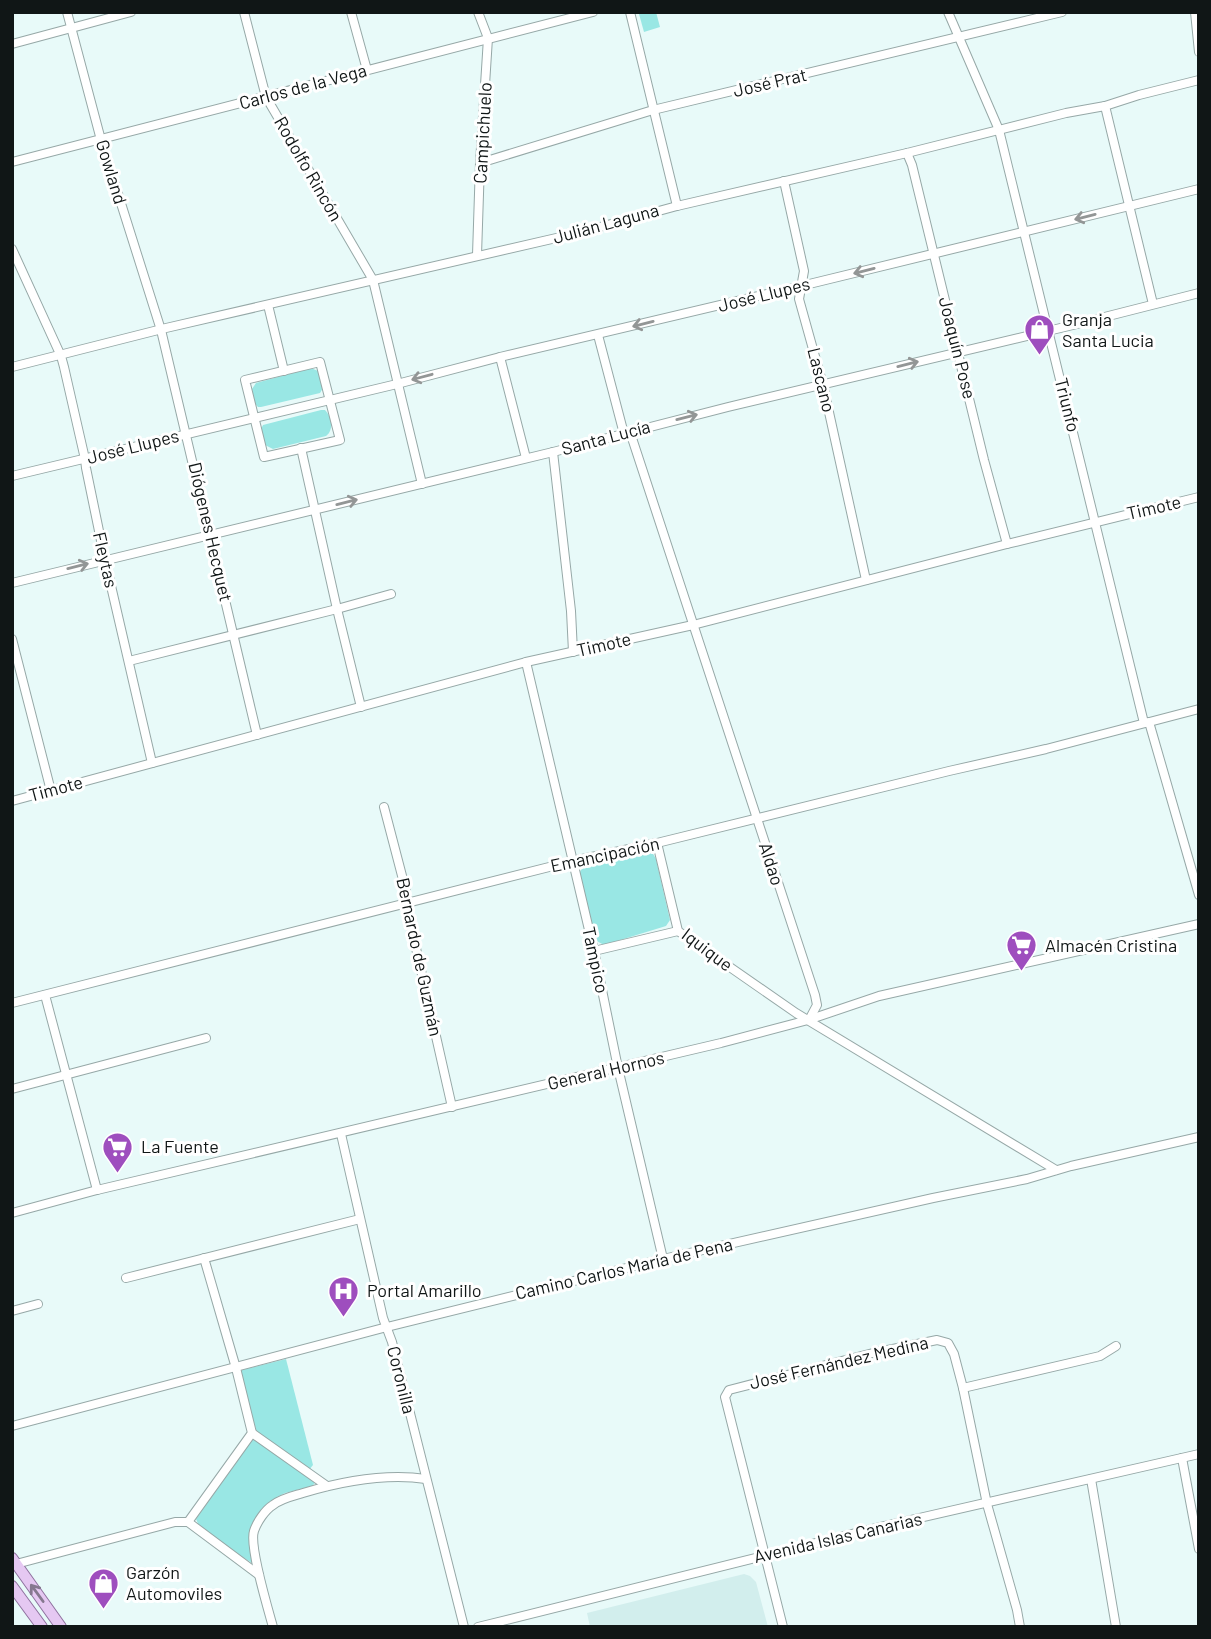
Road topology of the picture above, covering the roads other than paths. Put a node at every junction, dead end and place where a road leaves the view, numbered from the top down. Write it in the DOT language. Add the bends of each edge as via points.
graph roads {
  1 [pos="67,12"];
  2 [pos="131,12"];
  3 [pos="244,12"];
  4 [pos="351,12"];
  5 [pos="478,12"];
  6 [pos="593,12"];
  7 [pos="630,12"];
  8 [pos="948,12"];
  9 [pos="1062,12"];
  10 [pos="1195,12"];
  11 [pos="72,29"];
  12 [pos="488,38"];
  13 [pos="959,38"];
  14 [pos="12,44"];
  15 [pos="1199,52"];
  16 [pos="366,70"];
  17 [pos="1199,80"];
  18 [pos="266,97"];
  19 [pos="1105,106"];
  20 [pos="653,110"];
  21 [pos="999,130"];
  22 [pos="100,140"];
  23 [pos="907,153"];
  24 [pos="12,162"];
  25 [pos="480,163"];
  26 [pos="784,181"];
  27 [pos="1199,189"];
  28 [pos="677,206"];
  29 [pos="1129,206"];
  30 [pos="1024,232"];
  31 [pos="12,249"];
  32 [pos="933,254"];
  33 [pos="477,255"];
  34 [pos="373,280"];
  35 [pos="802,286"];
  36 [pos="1199,293"];
  37 [pos="1153,304"];
  38 [pos="268,305"];
  39 [pos="161,330"];
  40 [pos="1048,331"];
  41 [pos="598,335"];
  42 [pos="958,352"];
  43 [pos="61,356"];
  44 [pos="500,357"];
  45 [pos="12,367"];
  46 [pos="284,371"];
  47 [pos="397,384"];
  48 [pos="823,385"];
  49 [pos="330,400"];
  50 [pos="254,417"];
  51 [pos="187,433"];
  52 [pos="627,433"];
  53 [pos="301,448"];
  54 [pos="553,452"];
  55 [pos="526,458"];
  56 [pos="85,459"];
  57 [pos="12,476"];
  58 [pos="422,484"];
  59 [pos="1199,497"];
  60 [pos="315,510"];
  61 [pos="1096,522"];
  62 [pos="210,535"];
  63 [pos="1007,544"];
  64 [pos="105,560"];
  65 [pos="866,579"];
  66 [pos="12,583"];
  67 [pos="391,594"];
  68 [pos="337,609"];
  69 [pos="693,625"];
  70 [pos="234,634"];
  71 [pos="12,639"];
  72 [pos="573,652"];
  73 [pos="129,662"];
  74 [pos="526,662"];
  75 [pos="361,706"];
  76 [pos="1199,709"];
  77 [pos="1147,722"];
  78 [pos="257,735"];
  79 [pos="152,764"];
  80 [pos="51,791"];
  81 [pos="12,801"];
  82 [pos="384,807"];
  83 [pos="756,819"];
  84 [pos="657,844"];
  85 [pos="572,860"];
  86 [pos="1199,895"];
  87 [pos="406,904"];
  88 [pos="1199,924"];
  89 [pos="678,931"];
  90 [pos="594,951"];
  91 [pos="45,995"];
  92 [pos="12,1003"];
  93 [pos="808,1020"];
  94 [pos="206,1038"];
  95 [pos="618,1068"];
  96 [pos="66,1075"];
  97 [pos="12,1089"];
  98 [pos="453,1107"];
  99 [pos="341,1133"];
  100 [pos="1199,1138"];
  101 [pos="1056,1170"];
  102 [pos="97,1190"];
  103 [pos="12,1213"];
  104 [pos="360,1219"];
  105 [pos="204,1258"];
  106 [pos="663,1259"];
  107 [pos="126,1278"];
  108 [pos="38,1304"];
  109 [pos="12,1311"];
  110 [pos="387,1327"];
  111 [pos="1116,1346"];
  112 [pos="236,1368"];
  113 [pos="963,1388"];
  114 [pos="12,1426"];
  115 [pos="252,1433"];
  116 [pos="1199,1454"];
  117 [pos="1182,1458"];
  118 [pos="426,1479"];
  119 [pos="1091,1479"];
  120 [pos="327,1486"];
  121 [pos="987,1504"];
  122 [pos="188,1522"];
  123 [pos="1199,1549"];
  124 [pos="765,1556"];
  125 [pos="14,1561"];
  126 [pos="259,1575"];
  127 [pos="12,1586"];
  128 [pos="42,1627"];
  129 [pos="61,1627"];
  130 [pos="273,1627"];
  131 [pos="464,1627"];
  132 [pos="478,1627"];
  133 [pos="783,1627"];
  134 [pos="1020,1627"];
  135 [pos="1116,1627"];
  1 -- 11 [label="street, Gowland"];
  2 -- 11 [label="street"];
  3 -- 18 [label="street, Rodolfo Rincón"];
  4 -- 16 [label="street"];
  5 -- 12 [label="street, Campichuelo"];
  6 -- 12 [label="street, Carlos de la Vega"];
  7 -- 20 [label="street"];
  8 -- 13 [label="street, Triunfo"];
  9 -- 13 [label="street, José Prat"];
  10 -- 15 [label="street"];
  11 -- 14 [label="street"];
  11 -- 22 [label="street, Gowland"];
  12 -- 16 [label="street, Carlos de la Vega"];
  12 -- 25 [label="street, Campichuelo"];
  13 -- 20 [label="street, José Prat"];
  13 -- 21 [label="street, Triunfo"];
  16 -- 18 [label="street, Carlos de la Vega"];
  17 -- 19 [label="street, Julián Laguna"];
  18 -- 22 [label="street, Carlos de la Vega"];
  18 -- 34 [label="street, Rodolfo Rincón"];
  19 -- 21 [label="street, Julián Laguna"];
  19 -- 29 [label="street"];
  20 -- 25 [label="street, José Prat"];
  20 -- 28 [label="street"];
  21 -- 23 [label="street, Julián Laguna"];
  21 -- 30 [label="street, Triunfo"];
  22 -- 24 [label="street, Carlos de la Vega"];
  22 -- 39 [label="street, Gowland"];
  23 -- 26 [label="street, Julián Laguna"];
  23 -- 32 [label="street, Joaquín Pose"];
  25 -- 33 [label="street, Campichuelo"];
  26 -- 28 [label="street, Julián Laguna"];
  26 -- 35 [label="street, Lascano" via="804,271"];
  27 -- 29 [label="street, José Llupes"];
  28 -- 33 [label="street, Julián Laguna"];
  29 -- 30 [label="street, José Llupes, one-way"];
  29 -- 37 [label="street"];
  30 -- 32 [label="street, José Llupes"];
  30 -- 40 [label="street, Triunfo"];
  31 -- 43 [label="street, Fleytas"];
  32 -- 35 [label="street, José Llupes, one-way"];
  32 -- 42 [label="street, Joaquín Pose"];
  33 -- 34 [label="street, Julián Laguna"];
  34 -- 38 [label="street, Julián Laguna"];
  34 -- 47 [label="street, Rodolfo Rincón"];
  35 -- 41 [label="street, José Llupes, one-way"];
  35 -- 48 [label="street, Lascano" via="799,299"];
  36 -- 37 [label="street, Santa Lucía"];
  37 -- 40 [label="street, Santa Lucía"];
  38 -- 39 [label="street, Julián Laguna"];
  38 -- 46 [label="street"];
  39 -- 43 [label="street, Julián Laguna"];
  39 -- 51 [label="street, Diógenes Hecquet"];
  40 -- 42 [label="street, Santa Lucía"];
  40 -- 61 [label="street, Triunfo"];
  41 -- 44 [label="street, José Llupes"];
  41 -- 52 [label="street, Aldao"];
  48 -- 42 [label="street, Santa Lucía, one-way"];
  42 -- 63 [label="street, Joaquín Pose"];
  43 -- 45 [label="street, Julián Laguna"];
  43 -- 56 [label="street, Fleytas"];
  44 -- 47 [label="street, José Llupes, one-way"];
  44 -- 55 [label="street"];
  46 -- 49 [label="street" via="320,362"];
  46 -- 50 [label="street" via="246,380"];
  47 -- 49 [label="street, José Llupes"];
  47 -- 58 [label="street, Rodolfo Rincón"];
  52 -- 48 [label="street, Santa Lucía, one-way"];
  48 -- 65 [label="street, Lascano"];
  49 -- 50 [label="street, José Llupes"];
  49 -- 53 [label="street" via="340,440"];
  50 -- 51 [label="street, José Llupes"];
  50 -- 53 [label="street" via="264,457"];
  51 -- 56 [label="street, José Llupes"];
  51 -- 62 [label="street, Diógenes Hecquet"];
  52 -- 54 [label="street, Santa Lucía"];
  52 -- 69 [label="street, Aldao"];
  53 -- 60 [label="street"];
  54 -- 55 [label="street, Santa Lucía"];
  54 -- 72 [label="street"];
  55 -- 58 [label="street, Santa Lucía"];
  56 -- 57 [label="street, José Llupes"];
  56 -- 64 [label="street, Fleytas"];
  60 -- 58 [label="street, Santa Lucía, one-way"];
  59 -- 61 [label="street, Timote"];
  60 -- 62 [label="street, Santa Lucía"];
  60 -- 68 [label="street"];
  61 -- 63 [label="street, Timote"];
  61 -- 77 [label="street, Triunfo"];
  62 -- 64 [label="street, Santa Lucía"];
  62 -- 70 [label="street, Diógenes Hecquet"];
  63 -- 65 [label="street, Timote"];
  66 -- 64 [label="street, Santa Lucía, one-way"];
  64 -- 73 [label="street, Fleytas"];
  65 -- 69 [label="street, Timote"];
  67 -- 68 [label="street"];
  68 -- 70 [label="street"];
  68 -- 75 [label="street"];
  69 -- 72 [label="street, Timote"];
  69 -- 83 [label="street, Aldao"];
  70 -- 73 [label="street"];
  70 -- 78 [label="street, Diógenes Hecquet"];
  71 -- 80 [label="street"];
  72 -- 74 [label="street, Timote"];
  73 -- 79 [label="street, Fleytas"];
  74 -- 75 [label="street, Timote"];
  74 -- 85 [label="street, Tampico"];
  75 -- 78 [label="street, Timote"];
  76 -- 77 [label="street, Emancipación"];
  77 -- 83 [label="street, Emancipación"];
  77 -- 86 [label="street, Triunfo"];
  78 -- 79 [label="street, Timote"];
  79 -- 80 [label="street, Timote"];
  80 -- 81 [label="street, Timote"];
  82 -- 87 [label="street, Bernardo de Guzmán"];
  83 -- 84 [label="street, Emancipación"];
  83 -- 93 [label="street, Aldao" via="815,996 817,1005"];
  84 -- 85 [label="street, Emancipación"];
  84 -- 89 [label="street, Iquique"];
  85 -- 87 [label="street, Emancipación"];
  85 -- 90 [label="street, Tampico"];
  87 -- 91 [label="street, Emancipación"];
  87 -- 98 [label="street, Bernardo de Guzmán"];
  88 -- 93 [label="street, General Hornos" via="879,996"];
  89 -- 90 [label="street"];
  89 -- 93 [label="street, Iquique"];
  90 -- 95 [label="street, Tampico"];
  91 -- 92 [label="street, Emancipación"];
  91 -- 96 [label="street"];
  93 -- 95 [label="street, General Hornos"];
  93 -- 101 [label="street"];
  94 -- 96 [label="street"];
  95 -- 98 [label="street, General Hornos"];
  95 -- 106 [label="street, Tampico"];
  96 -- 97 [label="street"];
  96 -- 102 [label="street"];
  98 -- 99 [label="street, General Hornos"];
  99 -- 102 [label="street, General Hornos"];
  99 -- 104 [label="street, Coronilla"];
  100 -- 101 [label="street, Camino Carlos María de Pena"];
  101 -- 106 [label="street, Camino Carlos María de Pena"];
  102 -- 103 [label="street, General Hornos"];
  104 -- 105 [label="street"];
  104 -- 110 [label="street, Coronilla"];
  105 -- 107 [label="street"];
  105 -- 112 [label="street"];
  106 -- 110 [label="street, Camino Carlos María de Pena"];
  108 -- 109 [label="street"];
  110 -- 112 [label="street, Camino Carlos María de Pena"];
  110 -- 118 [label="street, Coronilla"];
  111 -- 113 [label="street" via="1100,1356"];
  112 -- 114 [label="street, Camino Carlos María de Pena"];
  112 -- 115 [label="street"];
  113 -- 121 [label="street, José Fernández Medina"];
  113 -- 124 [label="street, José Fernández Medina" via="951,1348 937,1340 729,1390 726,1394"];
  115 -- 120 [label="street"];
  115 -- 122 [label="street"];
  116 -- 117 [label="street, Avenida Islas Canarias"];
  117 -- 119 [label="street, Avenida Islas Canarias"];
  117 -- 123 [label="street"];
  118 -- 120 [label="street" via="389,1476"];
  118 -- 131 [label="street, Coronilla"];
  119 -- 121 [label="street, Avenida Islas Canarias"];
  119 -- 135 [label="street"];
  120 -- 126 [label="street" via="283,1499 266,1512 253,1532"];
  121 -- 124 [label="street, Avenida Islas Canarias"];
  121 -- 134 [label="street, José Fernández Medina"];
  122 -- 125 [label="street"];
  122 -- 126 [label="street"];
  124 -- 132 [label="street, Avenida Islas Canarias"];
  124 -- 133 [label="street"];
  129 -- 125 [label="main road, one-way"];
  126 -- 130 [label="street"];
  127 -- 128 [label="main road"];
}
